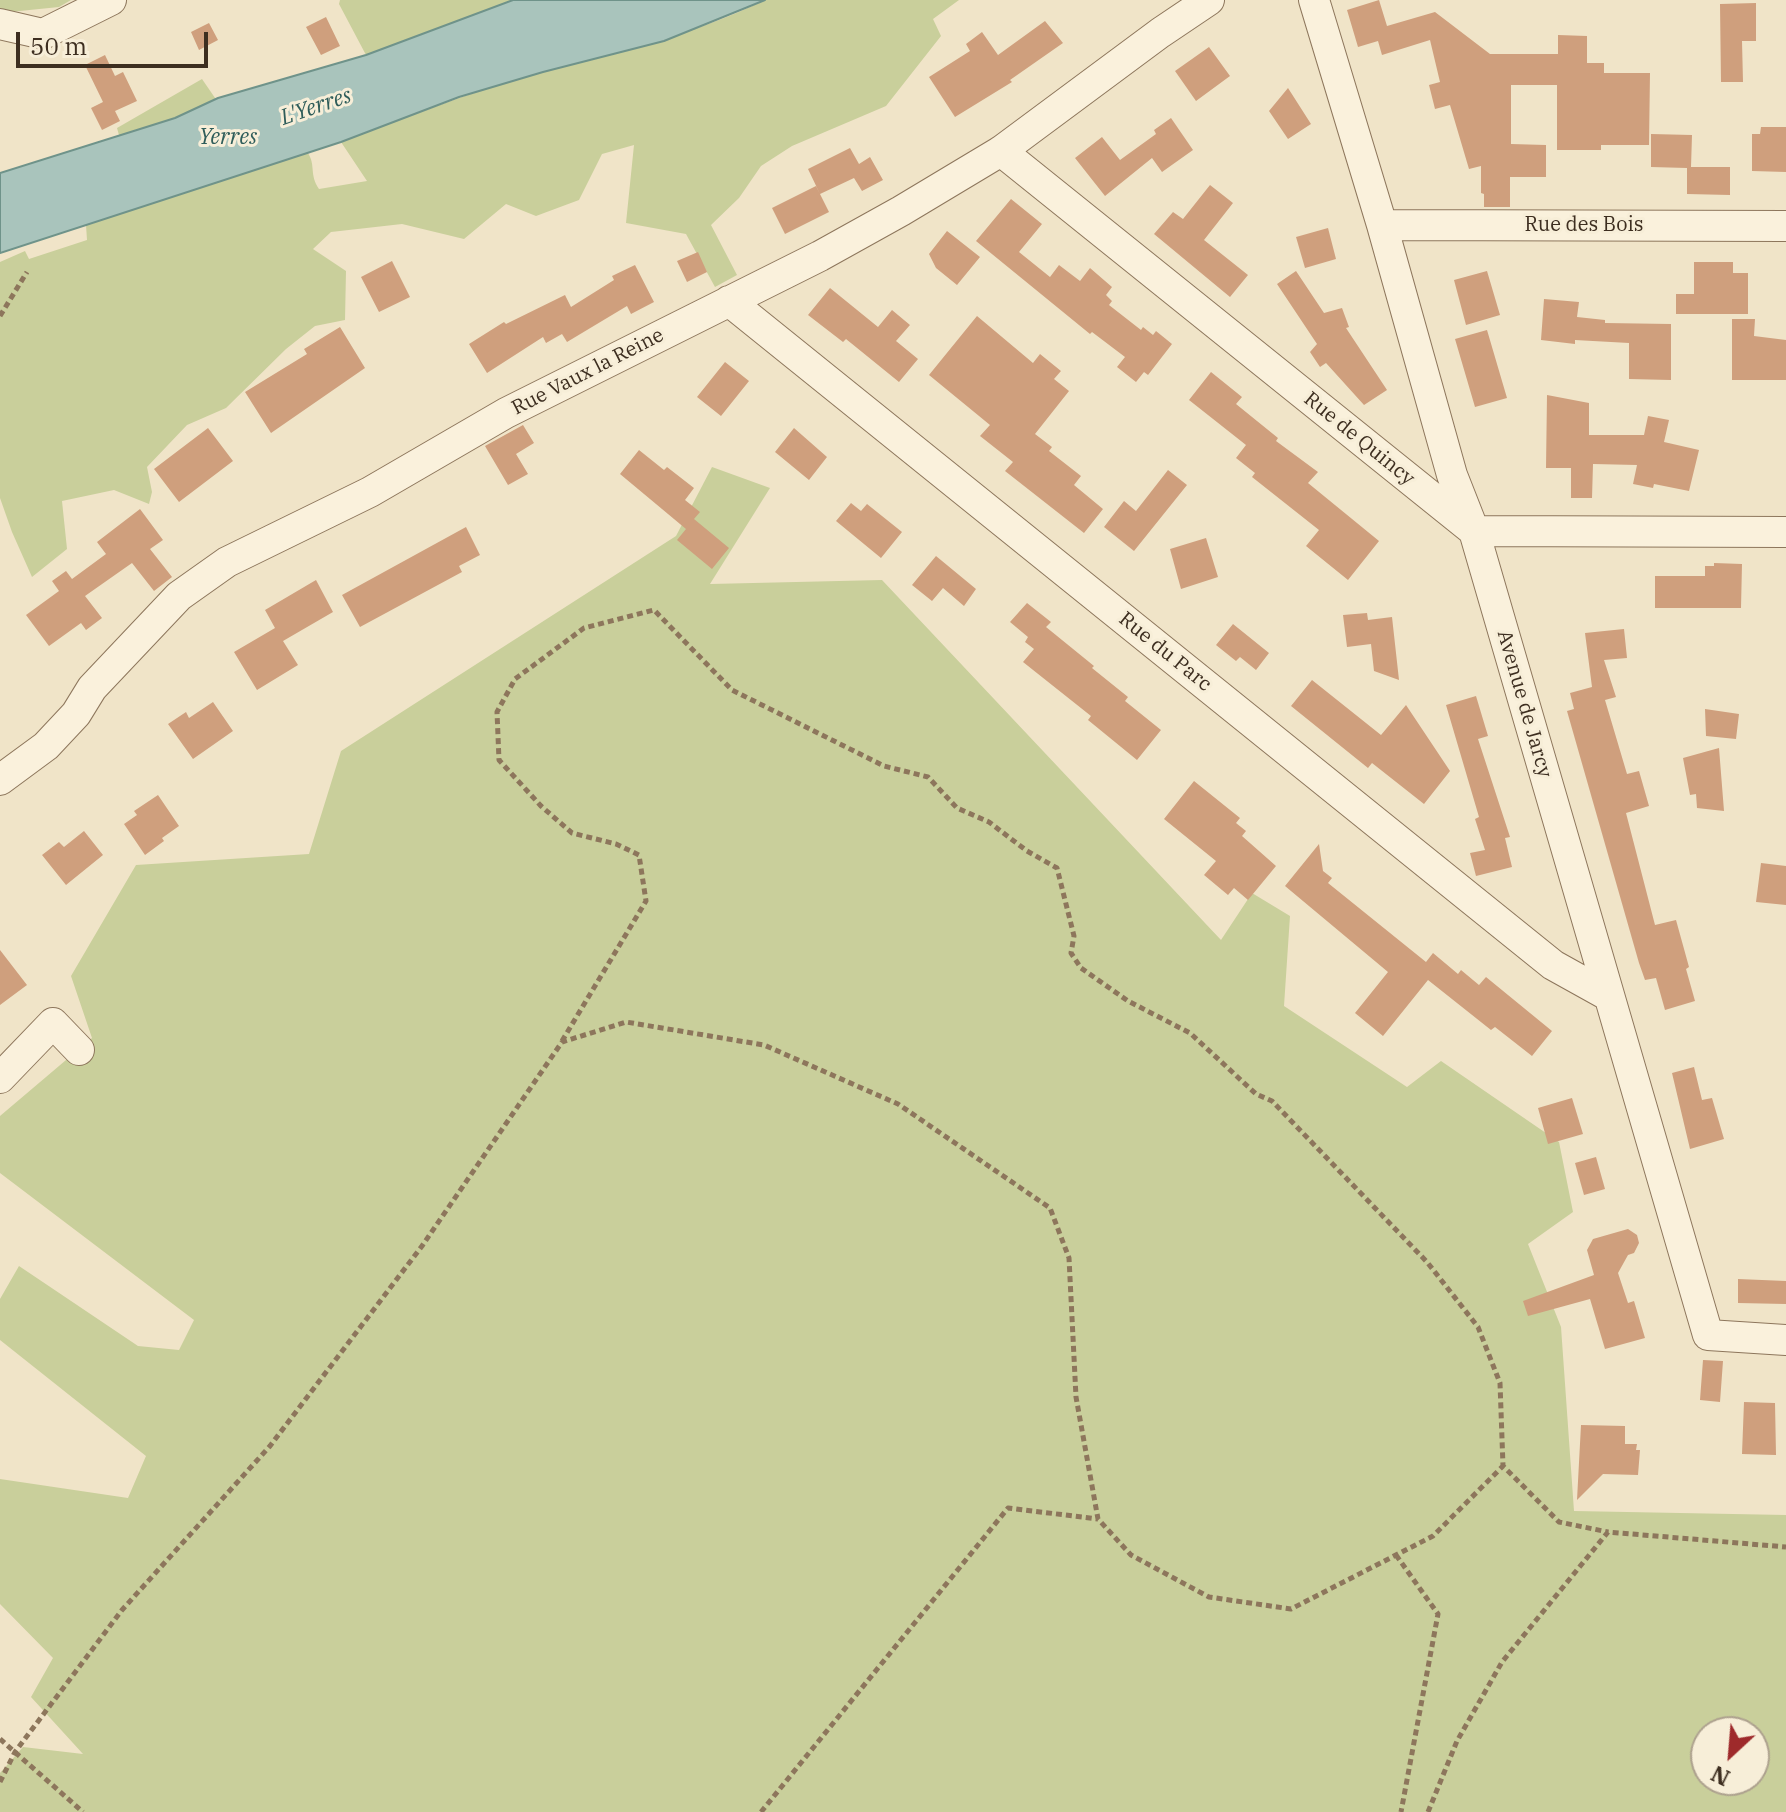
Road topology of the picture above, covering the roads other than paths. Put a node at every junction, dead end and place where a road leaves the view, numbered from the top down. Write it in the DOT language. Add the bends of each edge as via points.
graph roads {
  1 [pos="111,0"];
  2 [pos="1209,0"];
  3 [pos="1314,0"];
  4 [pos="0,24"];
  5 [pos="1001,151"];
  6 [pos="1382,225"];
  7 [pos="1786,226"];
  8 [pos="729,301"];
  9 [pos="1474,531"];
  10 [pos="1786,532"];
  11 [pos="0,780"];
  12 [pos="1607,995"];
  13 [pos="79,1050"];
  14 [pos="0,1078"];
  15 [pos="1786,1340"];
  1 -- 4 [label="street" via="43,34"];
  2 -- 5 [label="street, Rue Vaux la Reine"];
  3 -- 6 [label="street, Avenue de Jarcy"];
  5 -- 8 [label="street, Rue Vaux la Reine"];
  5 -- 9 [label="street, Rue de Quincy"];
  6 -- 7 [label="street, Rue des Bois"];
  6 -- 9 [label="street, Avenue de Jarcy" via="1452,475"];
  8 -- 11 [label="street, Rue Vaux la Reine" via="227,562 179,596 92,688 46,746"];
  8 -- 12 [label="street, Rue du Parc" via="1553,965"];
  9 -- 10 [label="street"];
  9 -- 12 [label="street, Avenue de Jarcy"];
  12 -- 15 [label="street, Avenue de Jarcy" via="1708,1335"];
  13 -- 14 [label="street" via="53,1023"];
}
